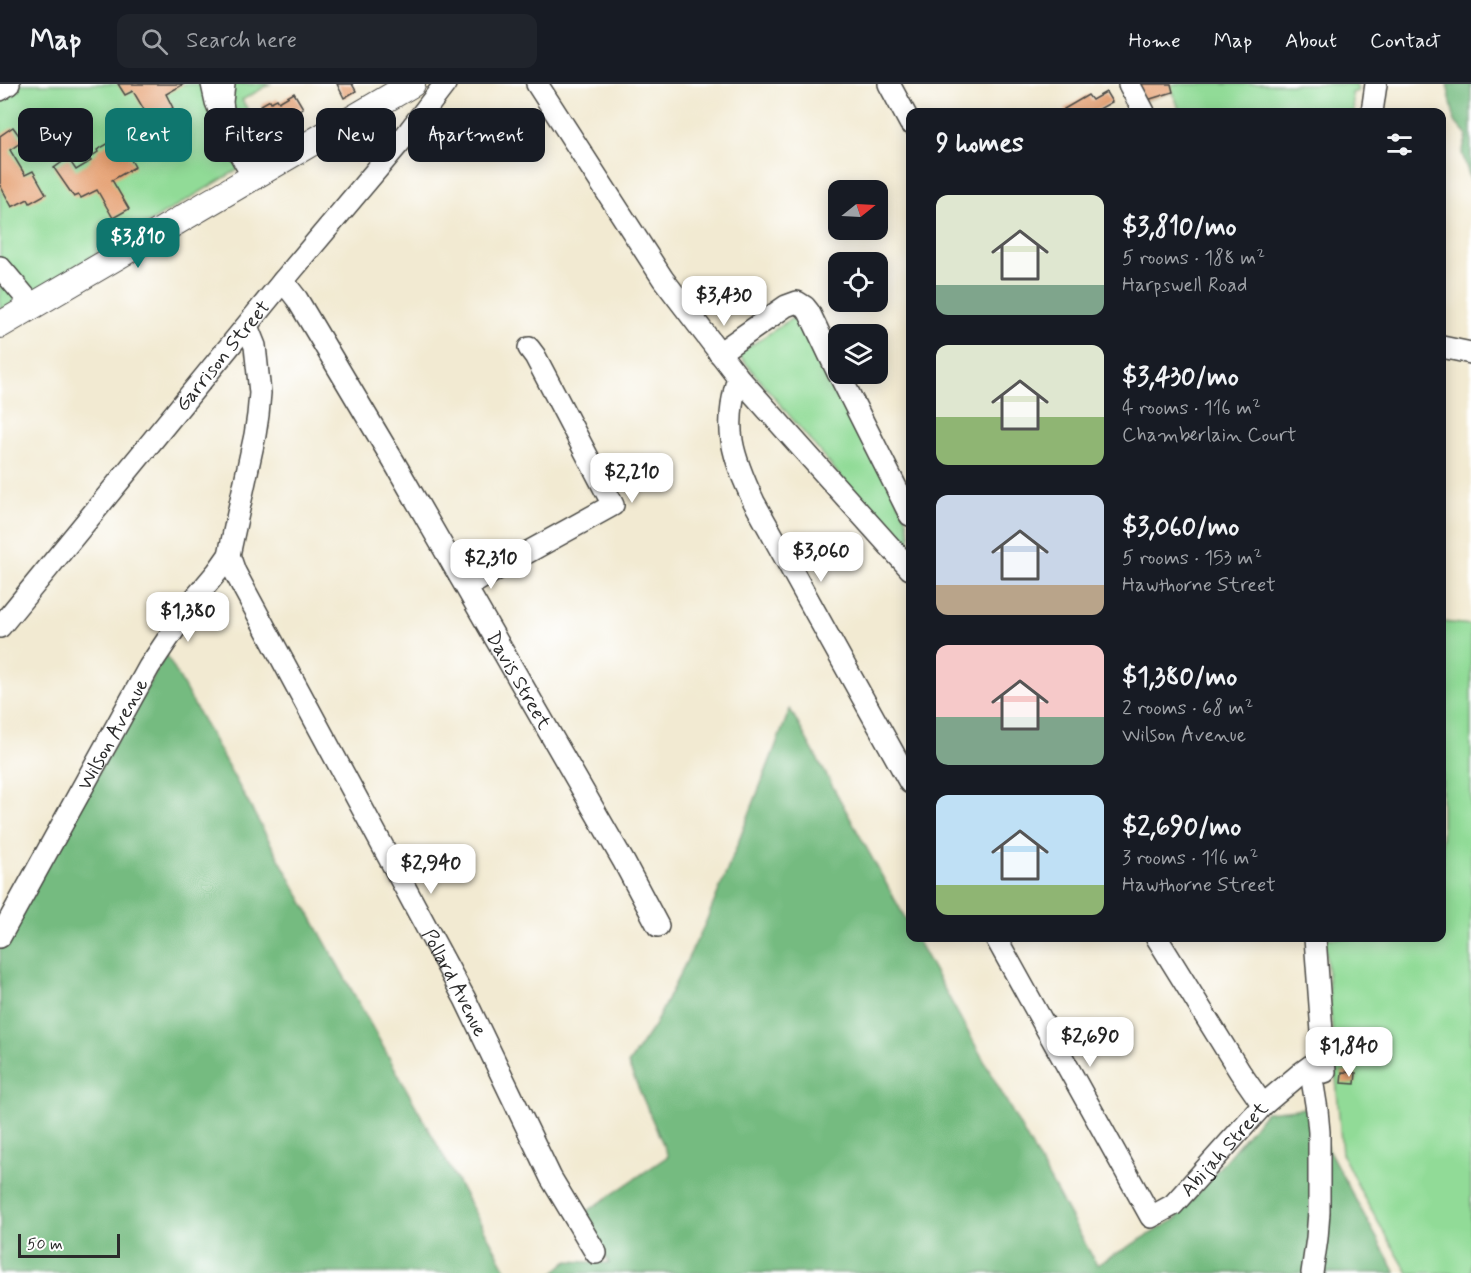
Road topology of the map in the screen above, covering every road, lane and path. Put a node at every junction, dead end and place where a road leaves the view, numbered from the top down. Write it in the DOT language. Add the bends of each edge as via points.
graph roads {
  1 [pos="9,84"];
  2 [pos="212,84"];
  3 [pos="224,84"];
  4 [pos="412,84"];
  5 [pos="445,84"];
  6 [pos="537,84"];
  7 [pos="889,84"];
  8 [pos="1129,84"];
  9 [pos="1376,84"];
  10 [pos="0,90"];
  11 [pos="218,108"];
  12 [pos="223,108"];
  13 [pos="1142,108"];
  14 [pos="1373,108"];
  15 [pos="906,116"];
  16 [pos="245,162"];
  17 [pos="253,176"];
  18 [pos="0,267"];
  19 [pos="283,281"];
  20 [pos="33,306"];
  21 [pos="0,325"];
  22 [pos="247,326"];
  23 [pos="529,348"];
  24 [pos="1446,348"];
  25 [pos="828,351"];
  26 [pos="719,353"];
  27 [pos="1471,353"];
  28 [pos="738,377"];
  29 [pos="844,384"];
  30 [pos="906,507"];
  31 [pos="229,555"];
  32 [pos="906,565"];
  33 [pos="467,587"];
  34 [pos="0,627"];
  35 [pos="906,776"];
  36 [pos="658,926"];
  37 [pos="0,937"];
  38 [pos="998,942"];
  39 [pos="1159,942"];
  40 [pos="1315,942"];
  41 [pos="1317,1062"];
  42 [pos="1263,1106"];
  43 [pos="1332,1144"];
  44 [pos="596,1254"];
  45 [pos="1312,1273"];
  1 -- 10 [label="street"];
  2 -- 11 [label="street"];
  3 -- 12 [label="street"];
  4 -- 17 [label="main road"];
  5 -- 19 [label="street, Garrison Street"];
  6 -- 26 [label="street" via="663,279"];
  7 -- 15 [label="street"];
  8 -- 13 [label="street"];
  9 -- 14 [label="street"];
  16 -- 17 [label="street"];
  17 -- 20 [label="main road"];
  18 -- 20 [label="street"];
  19 -- 22 [label="street, Garrison Street"];
  19 -- 33 [label="street, Davis Street" via="333,358"];
  20 -- 21 [label="main road"];
  22 -- 31 [label="street, Wilson Avenue" via="255,346 260,393"];
  22 -- 34 [label="street, Garrison Street"];
  23 -- 33 [label="street" via="613,505"];
  24 -- 27 [label="street"];
  25 -- 26 [label="street" via="805,307 797,302"];
  26 -- 28 [label="street"];
  28 -- 32 [label="street"];
  28 -- 35 [label="street" via="732,395 730,434 742,477"];
  29 -- 30 [label="street"];
  31 -- 37 [label="street, Wilson Avenue" via="148,667"];
  31 -- 44 [label="street, Pollard Avenue" via="465,999 551,1178"];
  33 -- 36 [label="street, Davis Street"];
  38 -- 42 [label="street, Abijah Street" via="1151,1217 1173,1205"];
  39 -- 42 [label="street"];
  40 -- 41 [label="street"];
  41 -- 42 [label="street, Abijah Street"];
  41 -- 43 [label="street"];
  41 -- 45 [label="street" via="1319,1212"];
}
